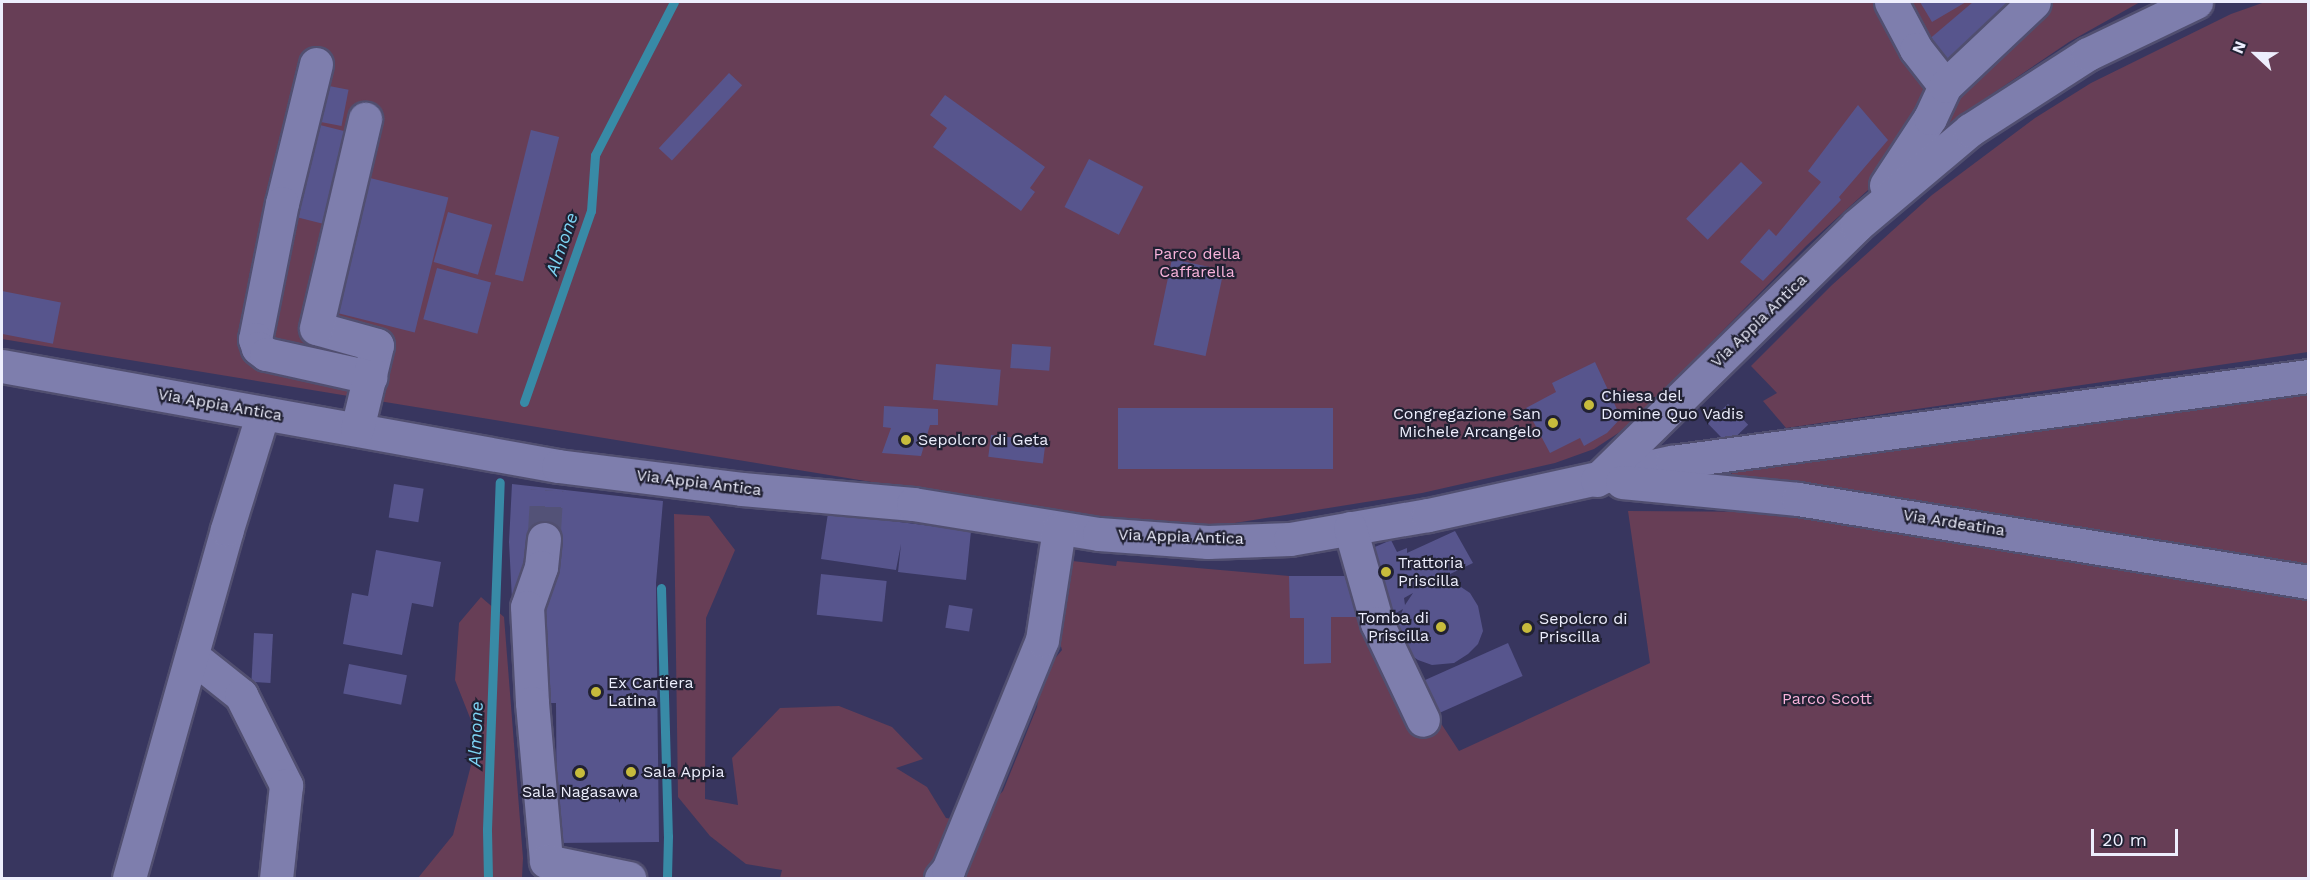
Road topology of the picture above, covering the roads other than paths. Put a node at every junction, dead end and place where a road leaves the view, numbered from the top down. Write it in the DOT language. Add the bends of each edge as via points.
graph roads {
  1 [pos="1892,2"];
  2 [pos="2035,2"];
  3 [pos="2196,2"];
  4 [pos="316,64"];
  5 [pos="1945,86"];
  6 [pos="365,119"];
  7 [pos="1857,225"];
  8 [pos="2,366"];
  9 [pos="2308,376"];
  10 [pos="370,377"];
  11 [pos="263,412"];
  12 [pos="357,429"];
  13 [pos="1597,480"];
  14 [pos="1350,528"];
  15 [pos="1059,529"];
  16 [pos="544,539"];
  17 [pos="2308,582"];
  18 [pos="192,656"];
  19 [pos="1423,720"];
  20 [pos="612,876"];
  21 [pos="129,879"];
  22 [pos="276,879"];
  23 [pos="941,879"];
  1 -- 5 [label="street" via="1916,49"];
  2 -- 5 [label="street"];
  3 -- 7 [label="street, Via Appia Antica" via="2088,54 1970,130"];
  4 -- 10 [label="street" via="282,203 255,339 266,354"];
  5 -- 7 [label="street" via="1909,153"];
  6 -- 10 [label="street" via="316,328 377,345"];
  7 -- 13 [label="street, Via Appia Antica"];
  8 -- 11 [label="street, Via Appia Antica"];
  9 -- 13 [label="street" via="1672,462"];
  10 -- 12 [label="street"];
  11 -- 12 [label="street, Via Appia Antica"];
  11 -- 18 [label="street"];
  12 -- 15 [label="street, Via Appia Antica" via="553,478 913,504"];
  13 -- 14 [label="street, Via Appia Antica"];
  13 -- 17 [label="street, Via Ardeatina" via="1798,499"];
  14 -- 15 [label="street, Via Appia Antica" via="1290,539 1208,542"];
  14 -- 19 [label="street" via="1377,623"];
  15 -- 23 [label="street" via="1042,640"];
  16 -- 20 [label="street" via="527,607 546,861"];
  18 -- 21 [label="street"];
  18 -- 22 [label="street" via="241,694 286,785"];
}
